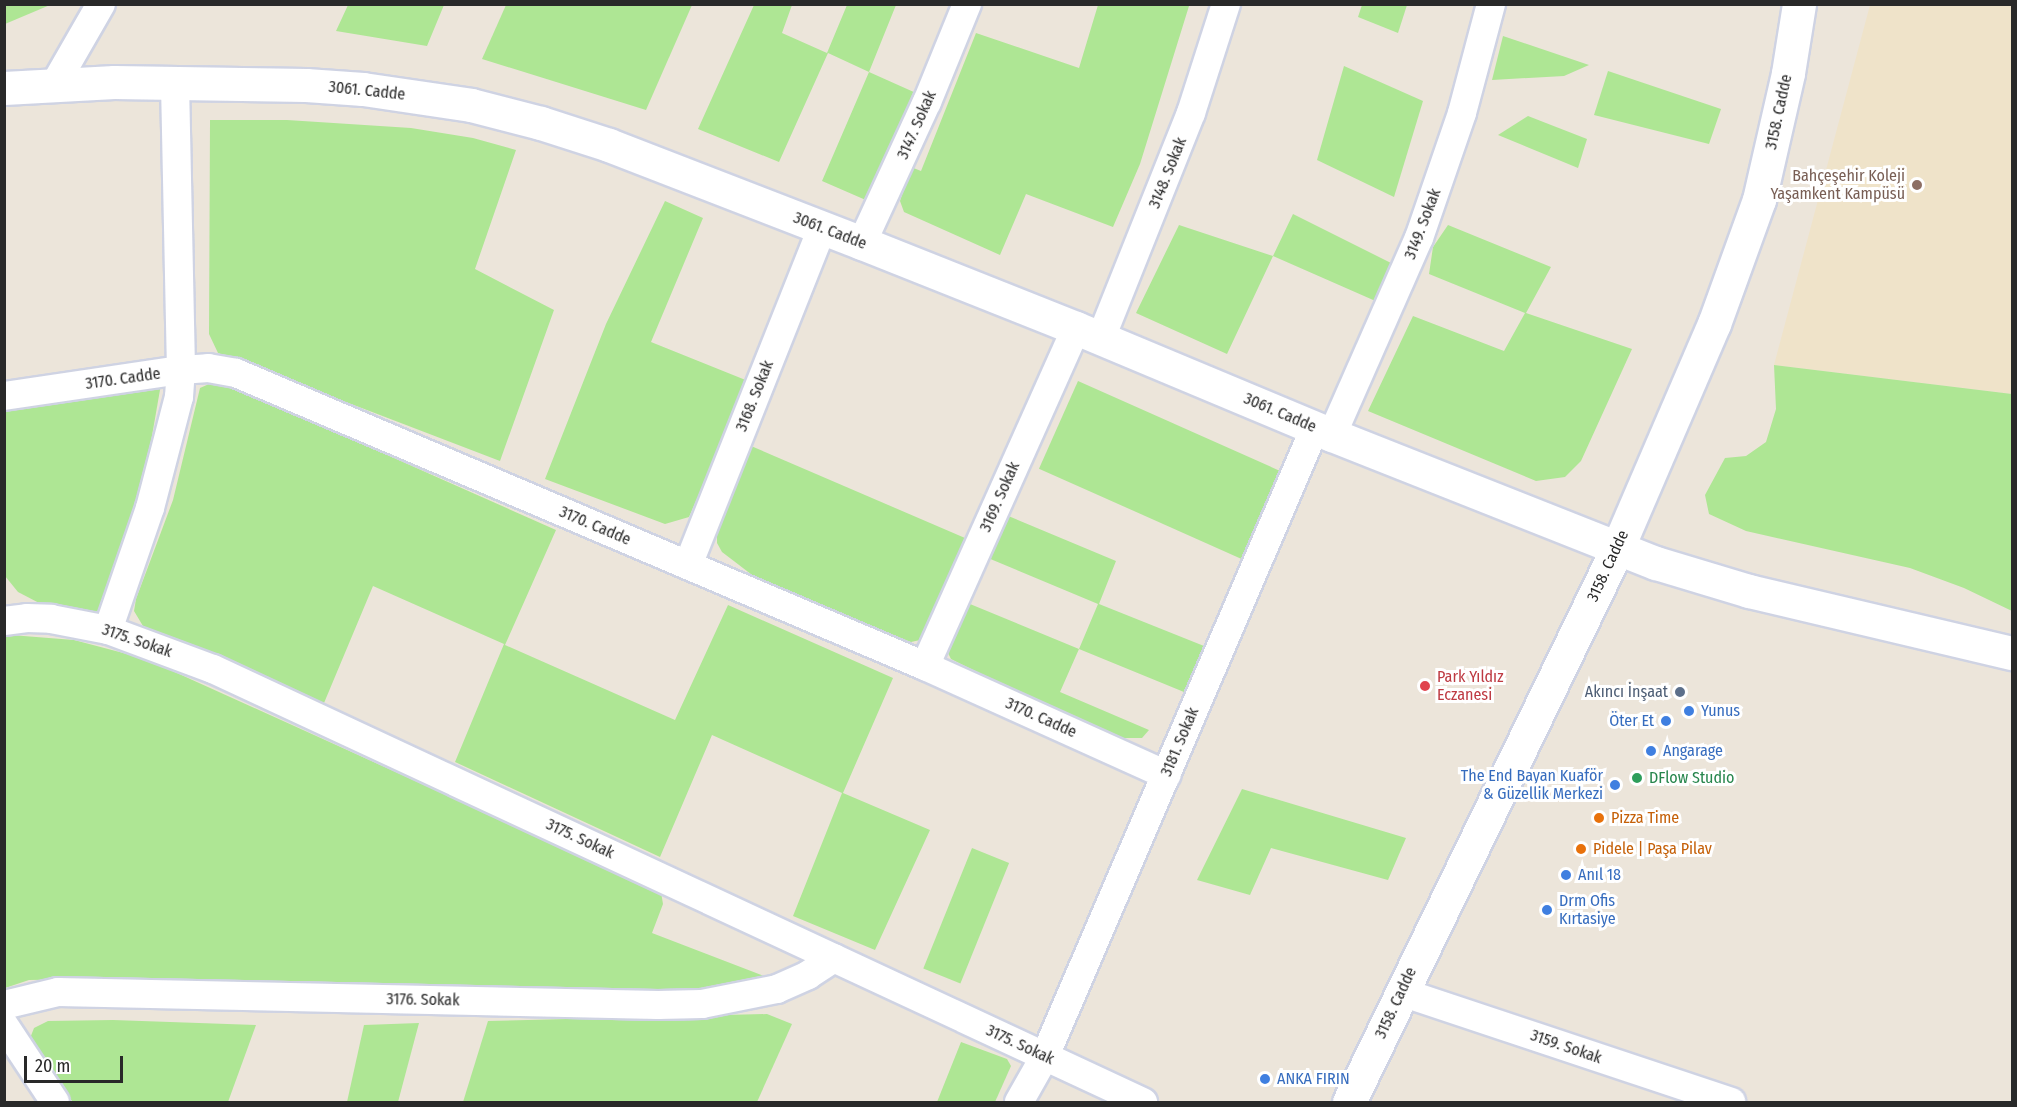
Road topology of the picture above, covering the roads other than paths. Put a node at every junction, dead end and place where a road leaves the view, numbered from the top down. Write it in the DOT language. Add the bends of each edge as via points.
graph roads {
  1 [pos="101,4"];
  2 [pos="967,4"];
  3 [pos="1226,4"];
  4 [pos="1491,4"];
  5 [pos="1798,4"];
  6 [pos="175,83"];
  7 [pos="55,84"];
  8 [pos="6,85"];
  9 [pos="822,228"];
  10 [pos="862,243"];
  11 [pos="1088,333"];
  12 [pos="181,370"];
  13 [pos="4,396"];
  14 [pos="1324,431"];
  15 [pos="1617,549"];
  16 [pos="687,565"];
  17 [pos="5,619"];
  18 [pos="108,630"];
  19 [pos="2013,653"];
  20 [pos="925,666"];
  21 [pos="1166,775"];
  22 [pos="834,958"];
  23 [pos="1401,992"];
  24 [pos="4,1005"];
  25 [pos="4,1025"];
  26 [pos="1045,1056"];
  27 [pos="55,1102"];
  28 [pos="1019,1102"];
  29 [pos="1143,1102"];
  30 [pos="1349,1102"];
  31 [pos="1731,1102"];
  1 -- 7 [label="street"];
  2 -- 10 [label="street, 3147. Sokak"];
  3 -- 11 [label="street, 3148. Sokak" via="1191,113"];
  4 -- 14 [label="street, 3149. Sokak" via="1462,113 1419,238"];
  5 -- 15 [label="street, 3158. Cadde" via="1773,143 1741,254"];
  6 -- 7 [label="street, 3061. Cadde"];
  6 -- 9 [label="street, 3061. Cadde" via="363,89 471,105 609,144"];
  6 -- 12 [label="street"];
  7 -- 8 [label="street, 3061. Cadde"];
  9 -- 10 [label="street, 3061. Cadde"];
  9 -- 16 [label="street, 3168. Sokak"];
  10 -- 11 [label="street, 3061. Cadde"];
  11 -- 14 [label="street, 3061. Cadde"];
  11 -- 20 [label="street, 3169. Sokak"];
  12 -- 13 [label="street, 3170. Cadde"];
  12 -- 16 [label="street, 3170. Cadde" via="208,368 236,373"];
  12 -- 18 [label="street" via="179,397 153,497"];
  14 -- 15 [label="street, 3061. Cadde"];
  14 -- 21 [label="street, 3181. Sokak"];
  15 -- 19 [label="street, 3061. Cadde" via="1749,591"];
  15 -- 23 [label="street, 3158. Cadde"];
  16 -- 20 [label="street, 3170. Cadde"];
  17 -- 18 [label="street, 3175. Sokak" via="51,619"];
  18 -- 22 [label="street, 3175. Sokak" via="277,698"];
  20 -- 21 [label="street, 3170. Cadde"];
  21 -- 26 [label="street, 3181. Sokak"];
  22 -- 24 [label="street, 3176. Sokak" via="777,989 702,1004 58,992"];
  22 -- 26 [label="street, 3175. Sokak"];
  23 -- 30 [label="street, 3158. Cadde"];
  23 -- 31 [label="street, 3159. Sokak"];
  25 -- 27 [label="street"];
  26 -- 28 [label="street, 3181. Sokak"];
  26 -- 29 [label="street, 3175. Sokak"];
}
